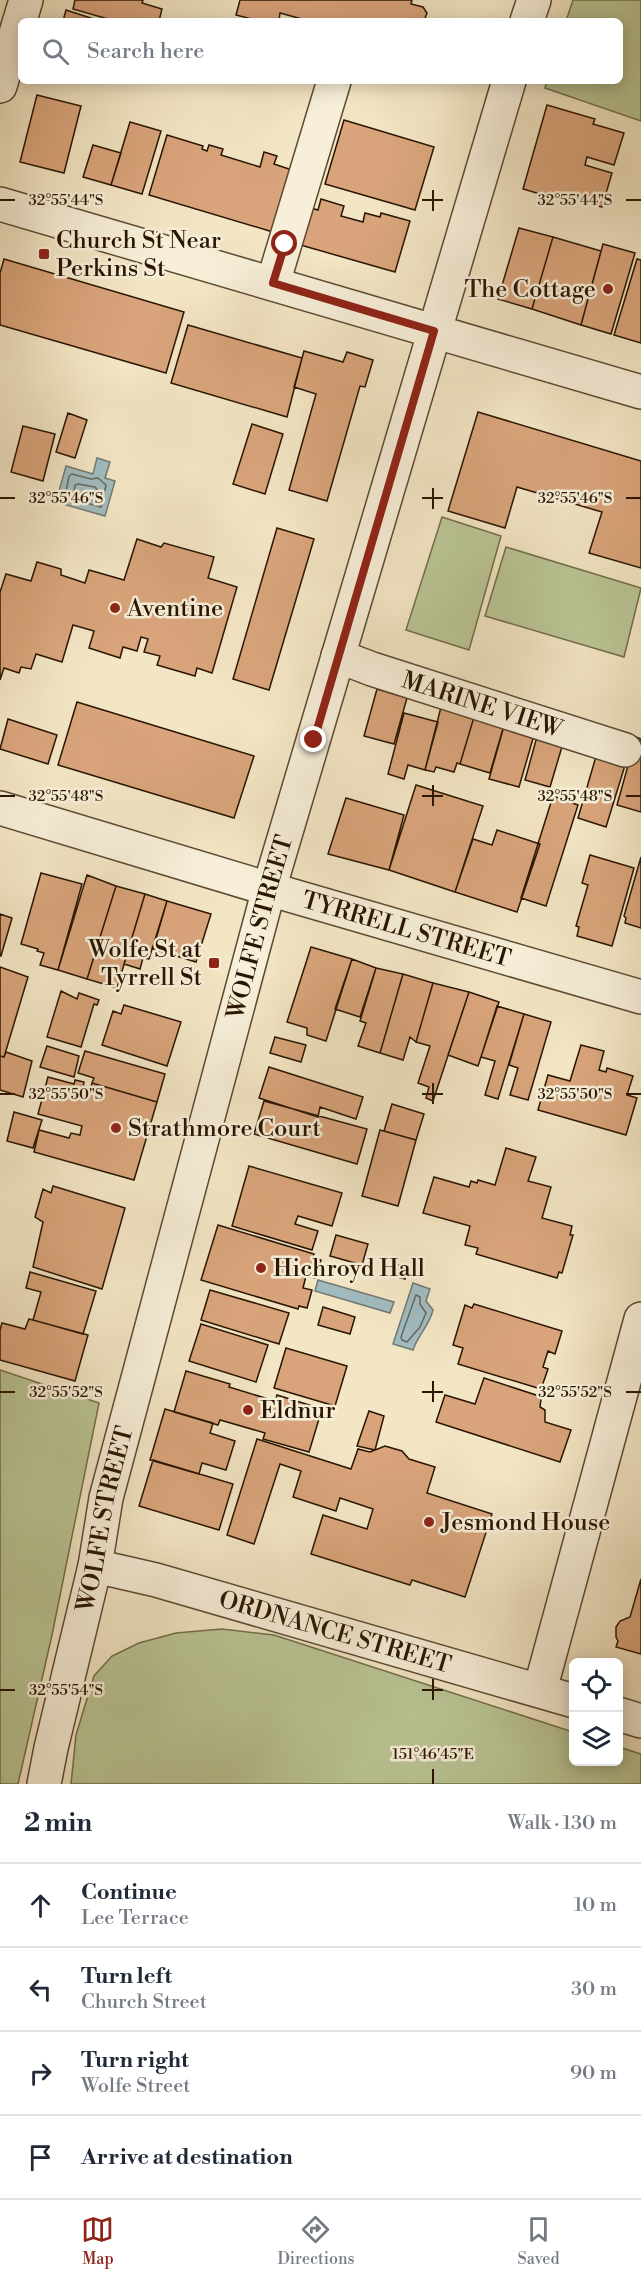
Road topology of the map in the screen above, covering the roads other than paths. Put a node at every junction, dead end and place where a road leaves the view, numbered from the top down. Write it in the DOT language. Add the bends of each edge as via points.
graph roads {
  1 [pos="26,0"];
  2 [pos="534,0"];
  3 [pos="21,18"];
  4 [pos="529,18"];
  5 [pos="18,26"];
  6 [pos="333,84"];
  7 [pos="508,84"];
  8 [pos="0,86"];
  9 [pos="0,204"];
  10 [pos="273,283"];
  11 [pos="434,331"];
  12 [pos="641,393"];
  13 [pos="338,656"];
  14 [pos="625,750"];
  15 [pos="0,808"];
  16 [pos="269,889"];
  17 [pos="641,997"];
  18 [pos="641,1319"];
  19 [pos="95,1566"];
  20 [pos="540,1690"];
  21 [pos="569,1700"];
  22 [pos="623,1716"];
  23 [pos="641,1721"];
  24 [pos="44,1784"];
  1 -- 3 [label="street"];
  2 -- 4 [label="street"];
  5 -- 8 [label="street"];
  6 -- 10 [label="street"];
  7 -- 11 [label="street, WOLFE STREET"];
  9 -- 10 [label="street"];
  10 -- 11 [label="street"];
  11 -- 12 [label="street"];
  11 -- 13 [label="street, WOLFE STREET"];
  13 -- 14 [label="street, MARINE VIEW"];
  13 -- 16 [label="street, WOLFE STREET"];
  15 -- 16 [label="street, TYRRELL STREET"];
  16 -- 17 [label="street, TYRRELL STREET"];
  16 -- 19 [label="street, WOLFE STREET" via="106,1498"];
  18 -- 20 [label="street"];
  19 -- 20 [label="street, ORDNANCE STREET"];
  19 -- 24 [label="street, WOLFE STREET"];
  20 -- 21 [label="street, ORDNANCE STREET"];
  22 -- 23 [label="street"];
}
